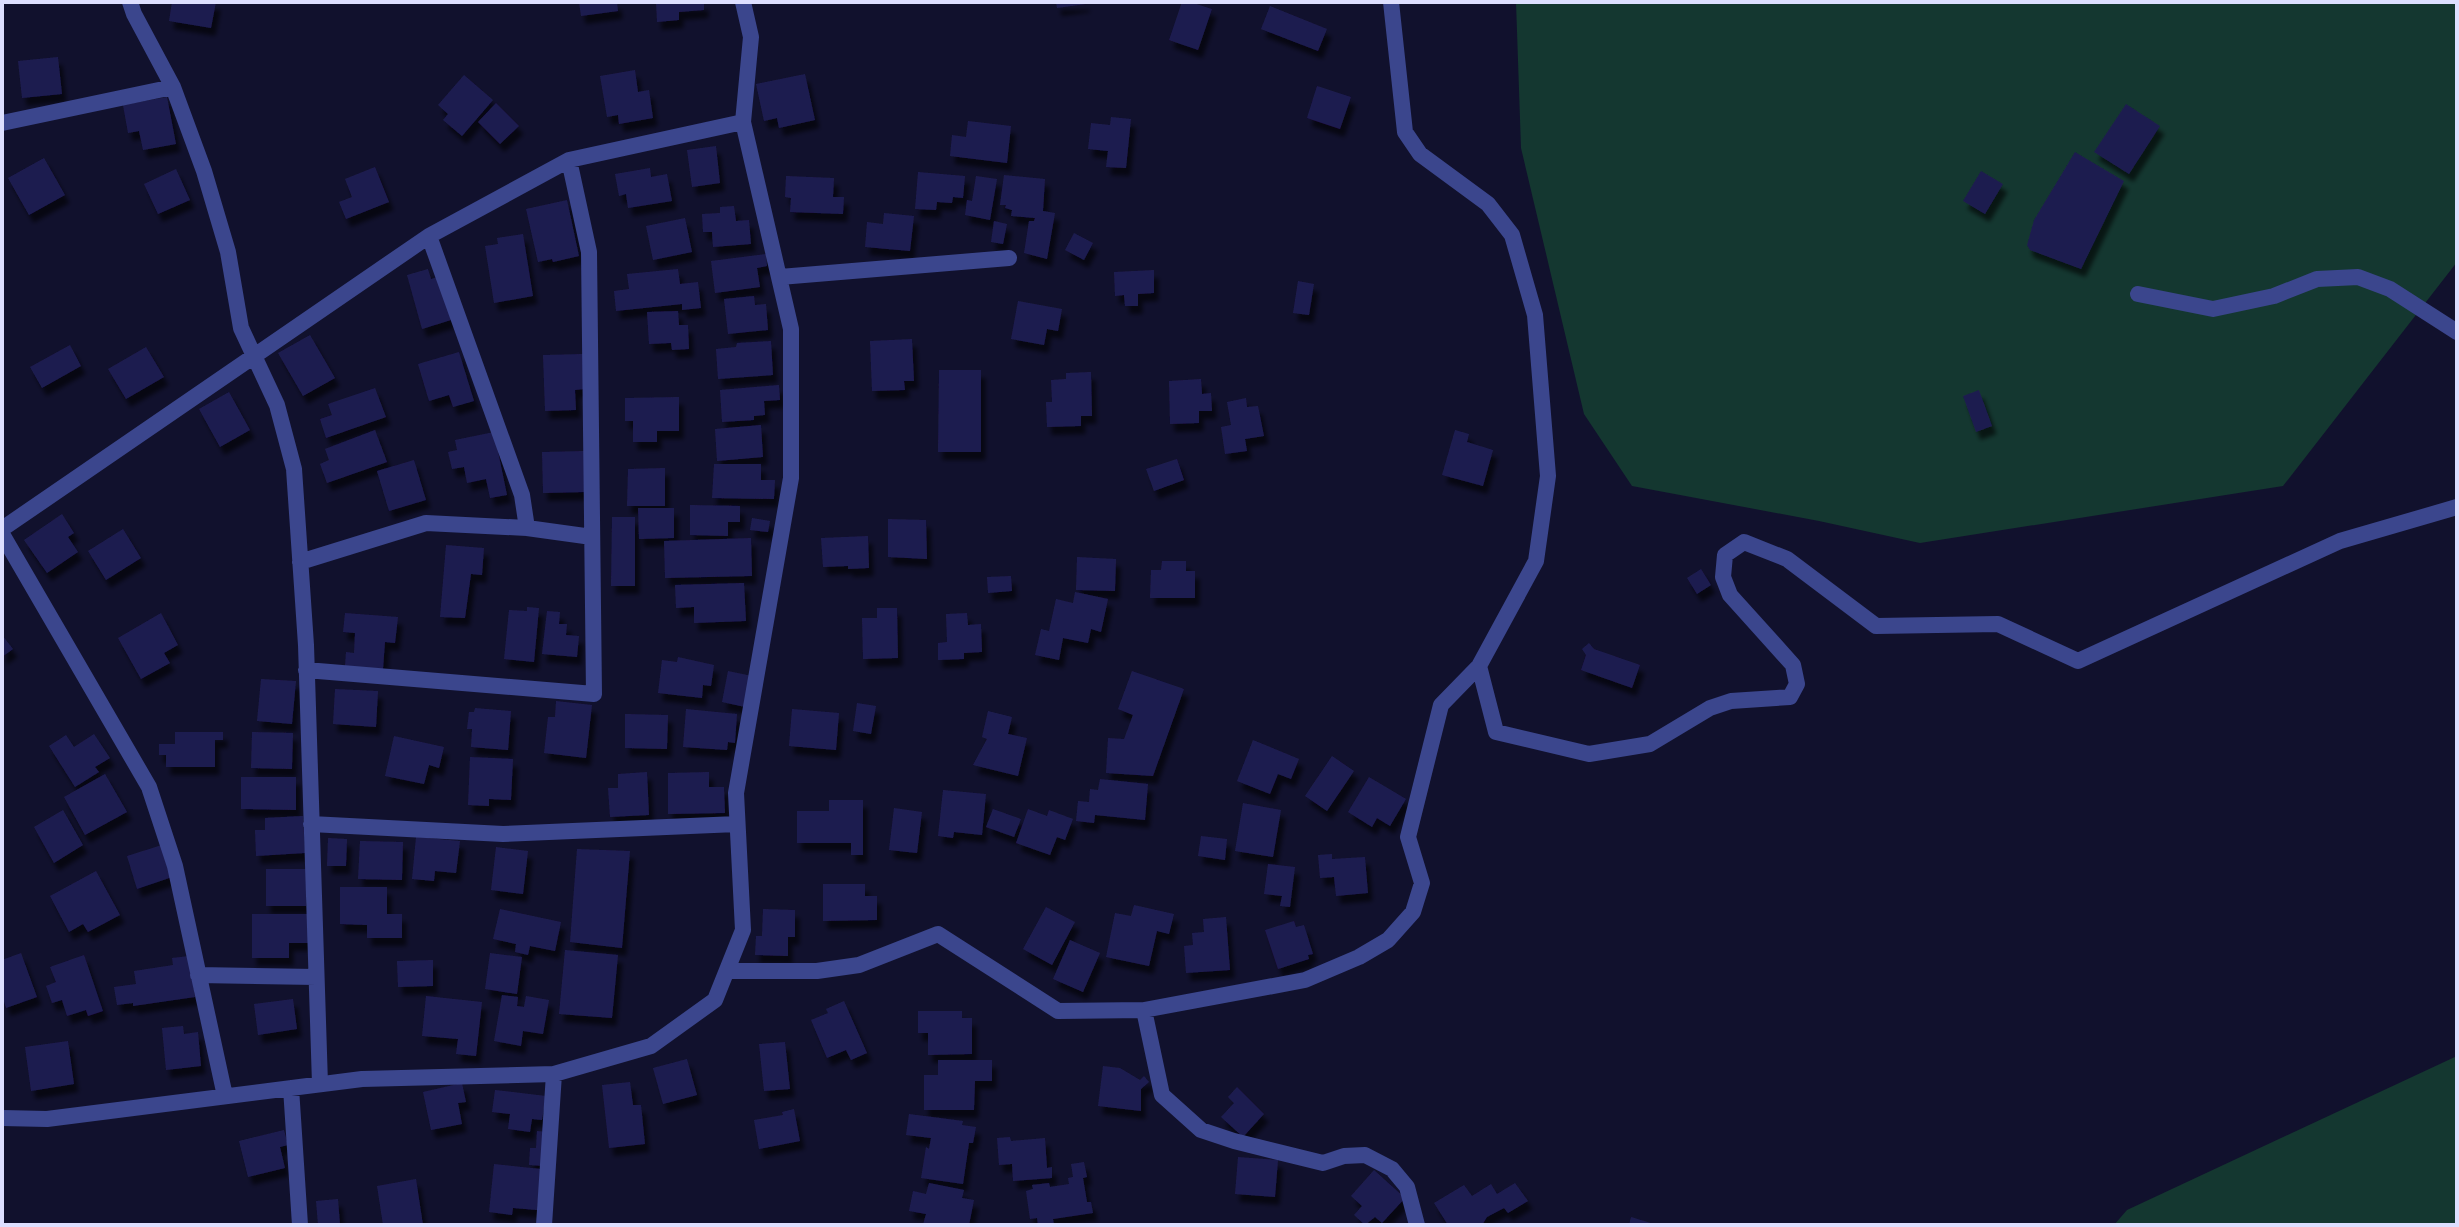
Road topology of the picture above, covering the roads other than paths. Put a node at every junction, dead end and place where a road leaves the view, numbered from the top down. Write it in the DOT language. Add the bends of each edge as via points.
graph roads {
  1 [pos="130,2"];
  2 [pos="743,2"];
  3 [pos="1391,2"];
  4 [pos="173,87"];
  5 [pos="743,122"];
  6 [pos="2,123"];
  7 [pos="569,160"];
  8 [pos="429,236"];
  9 [pos="1009,258"];
  10 [pos="780,277"];
  11 [pos="2138,294"];
  12 [pos="2457,332"];
  13 [pos="256,355"];
  14 [pos="2457,507"];
  15 [pos="527,528"];
  16 [pos="2,532"];
  17 [pos="592,537"];
  18 [pos="300,562"];
  19 [pos="1479,666"];
  20 [pos="306,670"];
  21 [pos="311,824"];
  22 [pos="737,824"];
  23 [pos="727,971"];
  24 [pos="198,975"];
  25 [pos="316,977"];
  26 [pos="1144,1010"];
  27 [pos="554,1074"];
  28 [pos="320,1084"];
  29 [pos="291,1088"];
  30 [pos="225,1096"];
  31 [pos="2,1118"];
  32 [pos="300,1225"];
  33 [pos="544,1225"];
  34 [pos="1417,1225"];
  1 -- 4 [label="street"];
  2 -- 5 [label="street" via="751,37"];
  3 -- 19 [label="street" via="1405,132 1420,154 1488,204 1512,235 1535,315 1548,476 1536,561"];
  4 -- 6 [label="street"];
  4 -- 13 [label="street" via="228,252 241,328"];
  5 -- 7 [label="street"];
  5 -- 10 [label="street"];
  7 -- 8 [label="street"];
  7 -- 17 [label="street" via="589,252"];
  8 -- 13 [label="street"];
  8 -- 15 [label="street" via="522,495"];
  9 -- 10 [label="street"];
  10 -- 22 [label="street" via="791,329 791,478 736,793"];
  11 -- 12 [label="street" via="2213,309 2274,296 2317,279 2358,277 2390,289"];
  13 -- 16 [label="street"];
  13 -- 18 [label="street" via="277,405 294,469"];
  14 -- 19 [label="street" via="2340,541 2078,661 1998,624 1876,626 1787,559 1744,542 1725,555 1723,577 1730,595 1793,665 1797,684 1790,697 1731,701 1650,744 1589,754 1496,732"];
  15 -- 17 [label="street"];
  15 -- 18 [label="street" via="426,523"];
  16 -- 24 [label="street" via="149,787 175,866"];
  17 -- 20 [label="street" via="594,694"];
  18 -- 20 [label="street"];
  19 -- 26 [label="street" via="1441,705 1408,837 1422,883 1413,912 1388,940 1305,980"];
  20 -- 21 [label="street"];
  21 -- 22 [label="street" via="503,834"];
  21 -- 25 [label="street"];
  22 -- 23 [label="street" via="743,930"];
  23 -- 26 [label="street" via="817,971 859,965 938,934 1058,1011"];
  23 -- 27 [label="street" via="715,1000 651,1046"];
  24 -- 25 [label="street"];
  24 -- 30 [label="street"];
  25 -- 28 [label="street"];
  26 -- 34 [label="street" via="1162,1095 1201,1130 1323,1163 1365,1155 1392,1169 1407,1187"];
  27 -- 28 [label="street"];
  27 -- 33 [label="street"];
  28 -- 29 [label="street"];
  29 -- 30 [label="street"];
  29 -- 32 [label="street"];
  30 -- 31 [label="street" via="47,1119"];
}
